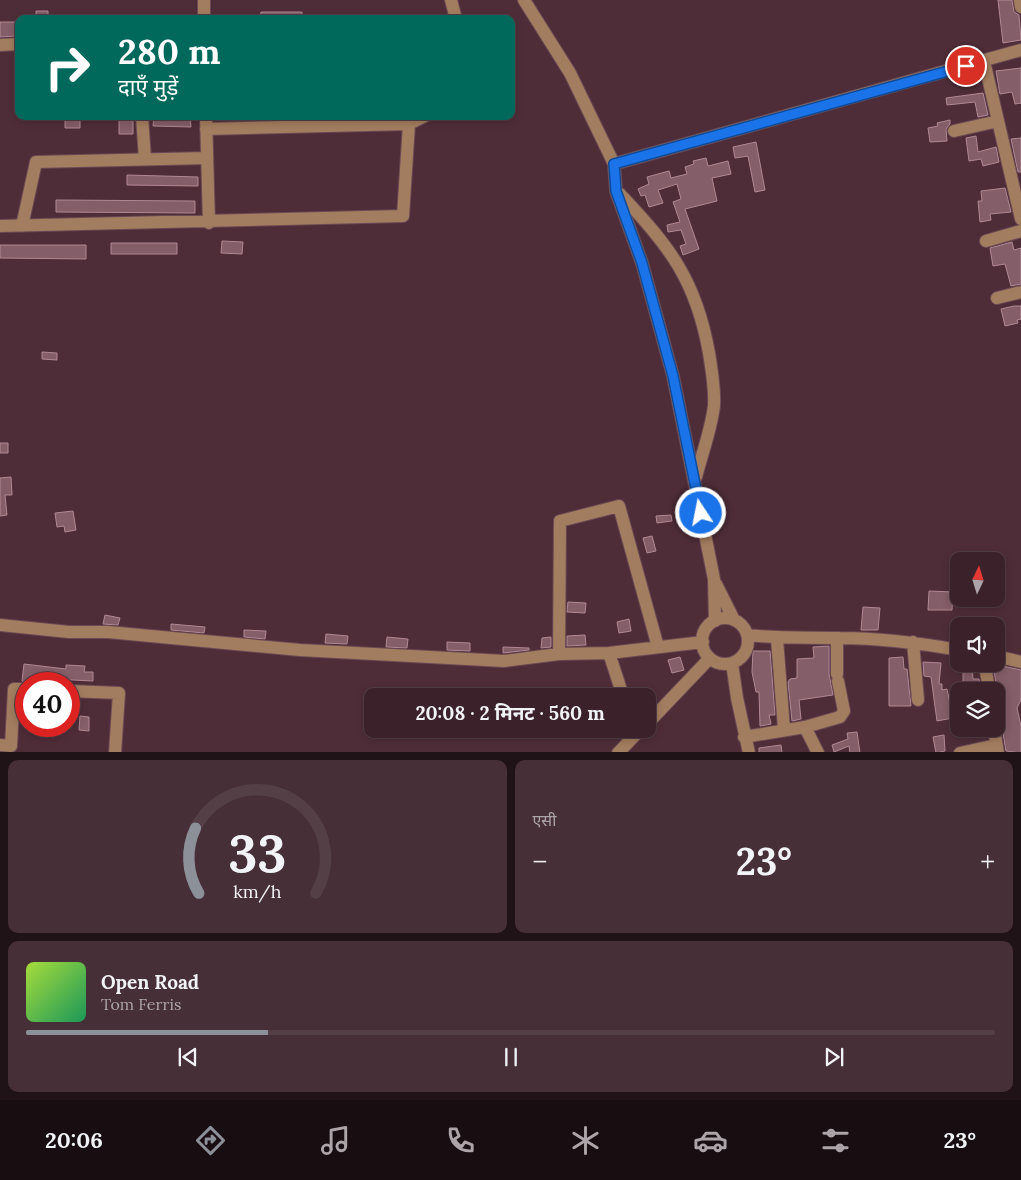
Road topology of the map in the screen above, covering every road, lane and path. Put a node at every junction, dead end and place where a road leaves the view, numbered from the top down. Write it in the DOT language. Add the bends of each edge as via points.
graph roads {
  1 [pos="204,0"];
  2 [pos="451,0"];
  3 [pos="524,0"];
  4 [pos="1020,0"];
  5 [pos="1021,7"];
  6 [pos="204,15"];
  7 [pos="455,15"];
  8 [pos="15,44"];
  9 [pos="0,45"];
  10 [pos="1021,50"];
  11 [pos="984,61"];
  12 [pos="142,120"];
  13 [pos="416,120"];
  14 [pos="998,120"];
  15 [pos="206,123"];
  16 [pos="409,124"];
  17 [pos="954,131"];
  18 [pos="207,158"];
  19 [pos="145,159"];
  20 [pos="614,164"];
  21 [pos="616,191"];
  22 [pos="1021,219"];
  23 [pos="209,223"];
  24 [pos="0,226"];
  25 [pos="22,226"];
  26 [pos="1021,231"];
  27 [pos="986,241"];
  28 [pos="1021,292"];
  29 [pos="997,298"];
  30 [pos="695,480"];
  31 [pos="714,579"];
  32 [pos="734,620"];
  33 [pos="714,621"];
  34 [pos="0,625"];
  35 [pos="748,635"];
  36 [pos="837,638"];
  37 [pos="777,639"];
  38 [pos="703,642"];
  39 [pos="913,642"];
  40 [pos="658,647"];
  41 [pos="950,648"];
  42 [pos="609,653"];
  43 [pos="558,654"];
  44 [pos="710,658"];
  45 [pos="1005,658"];
  46 [pos="1021,662"];
  47 [pos="732,663"];
  48 [pos="620,688"];
  49 [pos="15,689"];
  50 [pos="80,691"];
  51 [pos="918,700"];
  52 [pos="656,714"];
  53 [pos="805,727"];
  54 [pos="784,729"];
  55 [pos="744,736"];
  56 [pos="632,738"];
  57 [pos="8,748"];
  58 [pos="997,749"];
  59 [pos="115,752"];
  60 [pos="618,752"];
  61 [pos="749,752"];
  62 [pos="818,752"];
  63 [pos="960,752"];
  1 -- 6 [label="street"];
  2 -- 7 [label="street"];
  3 -- 20 [label="street" via="570,73"];
  4 -- 5 [label="street"];
  8 -- 9 [label="street"];
  10 -- 11 [label="street"];
  11 -- 14 [label="street"];
  11 -- 20 [label="street"];
  12 -- 19 [label="street"];
  13 -- 16 [label="street"];
  14 -- 17 [label="street"];
  14 -- 22 [label="street"];
  15 -- 16 [label="street"];
  15 -- 18 [label="street"];
  16 -- 23 [label="street" via="403,216"];
  18 -- 19 [label="street"];
  18 -- 23 [label="street"];
  19 -- 25 [label="street" via="36,162"];
  20 -- 21 [label="street"];
  21 -- 30 [label="street" via="655,310"];
  21 -- 30 [label="street" via="667,246 686,276 702,319 714,383 714,406"];
  23 -- 25 [label="street"];
  24 -- 25 [label="street"];
  26 -- 27 [label="street"];
  28 -- 29 [label="street"];
  30 -- 31 [label="street"];
  31 -- 32 [label="street"];
  31 -- 33 [label="street"];
  32 -- 33 [label="street" via="722,618"];
  32 -- 35 [label="street"];
  33 -- 38 [label="street" via="705,631"];
  34 -- 43 [label="street" via="300,650 504,661"];
  35 -- 37 [label="street"];
  35 -- 47 [label="street" via="746,650"];
  36 -- 37 [label="street"];
  36 -- 39 [label="street"];
  36 -- 53 [label="street" via="843,716"];
  37 -- 54 [label="street"];
  38 -- 40 [label="street"];
  38 -- 44 [label="street"];
  39 -- 41 [label="street"];
  39 -- 51 [label="street"];
  40 -- 42 [label="street"];
  40 -- 43 [label="street" via="619,506 560,521"];
  42 -- 43 [label="street"];
  42 -- 48 [label="street"];
  44 -- 47 [label="street"];
  44 -- 52 [label="street"];
  45 -- 46 [label="street"];
  47 -- 55 [label="street"];
  49 -- 57 [label="street"];
  50 -- 59 [label="street" via="119,693"];
  53 -- 54 [label="street"];
  53 -- 62 [label="street"];
  54 -- 55 [label="street"];
  55 -- 61 [label="street"];
  56 -- 60 [label="street"];
  58 -- 63 [label="street"];
}
